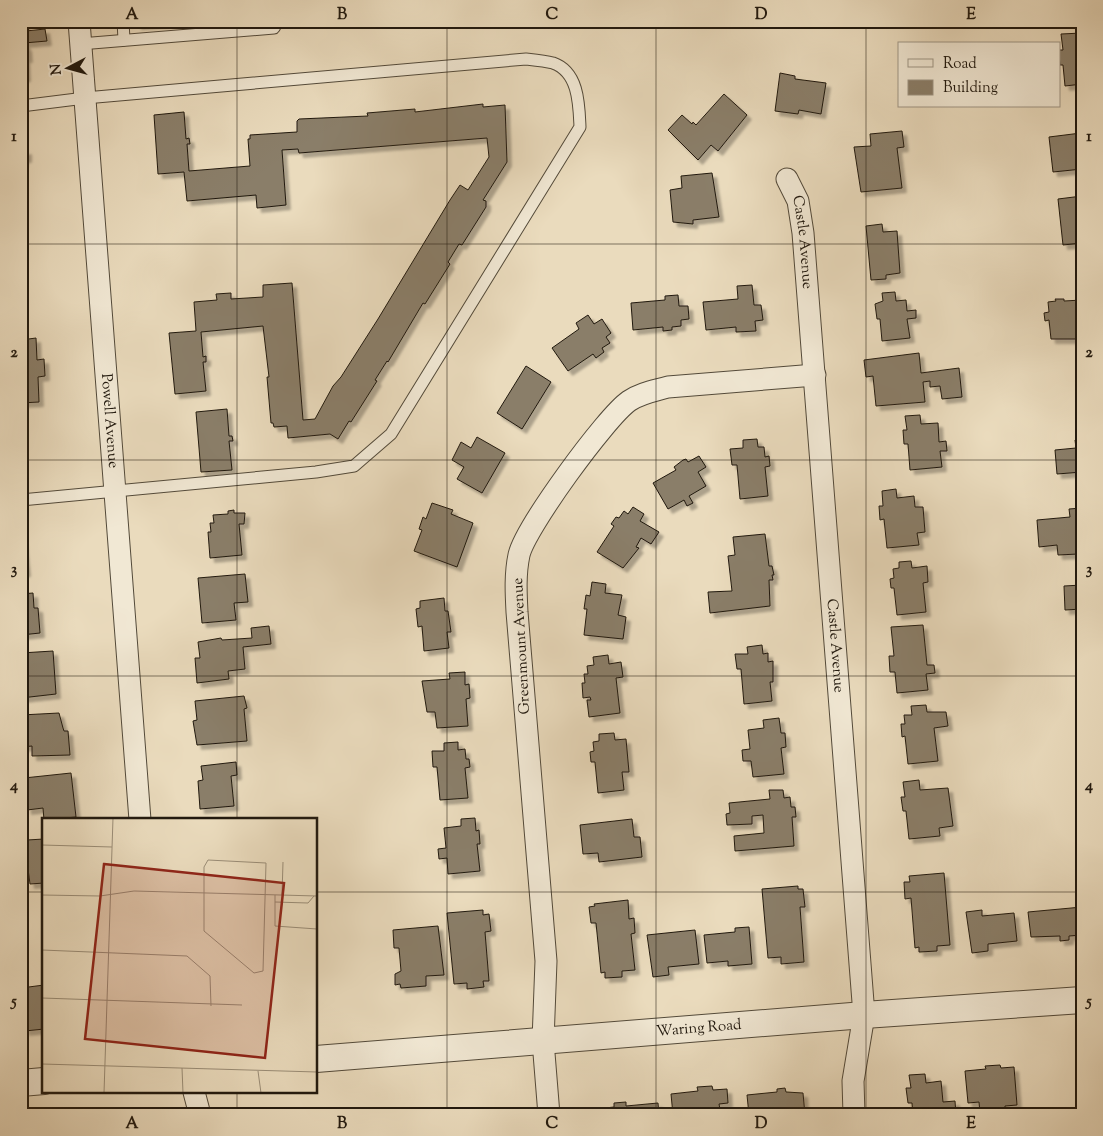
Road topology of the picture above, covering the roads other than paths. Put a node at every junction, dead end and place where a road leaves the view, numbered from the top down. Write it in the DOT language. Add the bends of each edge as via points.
graph roads {
  1 [pos="79,21"];
  2 [pos="123,21"];
  3 [pos="278,21"];
  4 [pos="124,40"];
  5 [pos="80,44"];
  6 [pos="85,98"];
  7 [pos="21,106"];
  8 [pos="787,179"];
  9 [pos="815,375"];
  10 [pos="116,491"];
  11 [pos="21,500"];
  12 [pos="140,818"];
  13 [pos="1082,1000"];
  14 [pos="864,1015"];
  15 [pos="543,1042"];
  16 [pos="318,1058"];
  17 [pos="42,1081"];
  18 [pos="21,1083"];
  19 [pos="195,1094"];
  20 [pos="200,1115"];
  21 [pos="549,1115"];
  22 [pos="854,1115"];
  1 -- 5 [label="street, Powell Avenue"];
  2 -- 4 [label="lane"];
  3 -- 4 [label="lane" via="274,28"];
  4 -- 5 [label="lane"];
  5 -- 6 [label="street, Powell Avenue"];
  6 -- 7 [label="lane"];
  6 -- 10 [label="street, Powell Avenue"];
  6 -- 10 [label="lane" via="526,59 554,64 566,70 578,95 580,127 391,434 354,466"];
  8 -- 9 [label="street, Castle Avenue" via="796,194 802,216"];
  9 -- 14 [label="street, Castle Avenue"];
  9 -- 15 [label="street, Greenmount Avenue" via="668,387 646,392 629,401 603,427 539,516 520,554 516,581 517,612 546,961"];
  10 -- 11 [label="lane"];
  10 -- 12 [label="street, Powell Avenue"];
  13 -- 14 [label="street, Waring Road"];
  14 -- 15 [label="street, Waring Road"];
  14 -- 22 [label="street, Castle Avenue" via="853,1081"];
  15 -- 16 [label="street, Waring Road"];
  15 -- 21 [label="street, Greenmount Avenue"];
  17 -- 18 [label="street"];
  19 -- 20 [label="street"];
}
